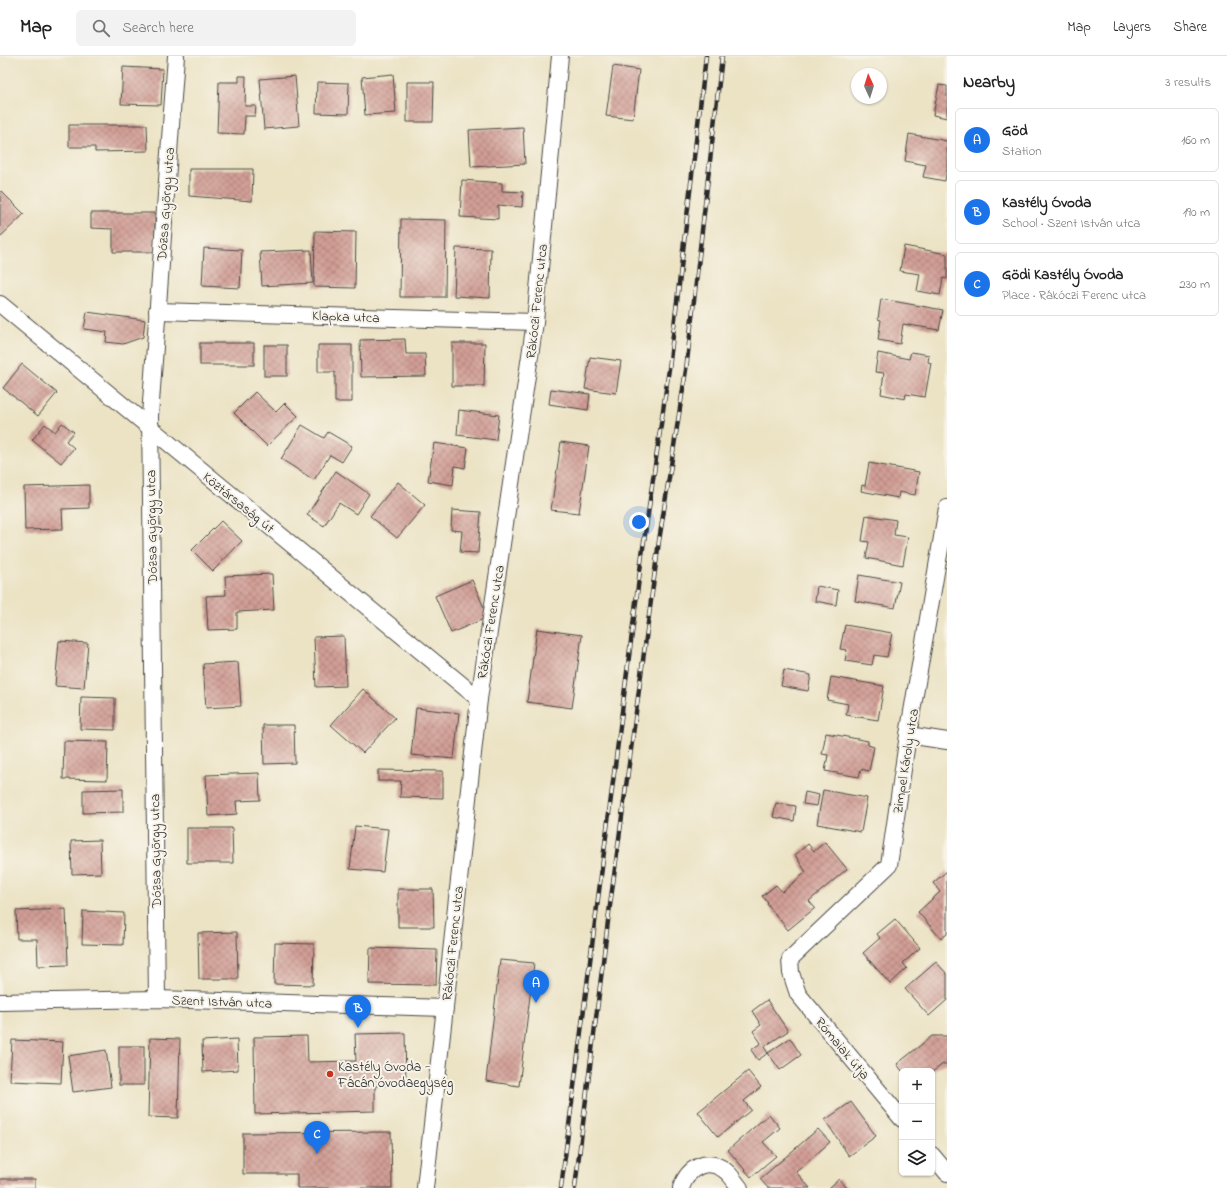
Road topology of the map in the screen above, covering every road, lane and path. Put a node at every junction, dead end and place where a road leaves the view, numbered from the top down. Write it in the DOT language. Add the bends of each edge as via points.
graph roads {
  1 [pos="176,56"];
  2 [pos="560,56"];
  3 [pos="0,304"];
  4 [pos="157,311"];
  5 [pos="535,322"];
  6 [pos="150,428"];
  7 [pos="947,508"];
  8 [pos="479,699"];
  9 [pos="908,735"];
  10 [pos="947,741"];
  11 [pos="791,973"];
  12 [pos="157,999"];
  13 [pos="0,1002"];
  14 [pos="445,1008"];
  15 [pos="899,1115"];
  16 [pos="935,1159"];
  17 [pos="947,1173"];
  18 [pos="425,1188"];
  19 [pos="681,1188"];
  20 [pos="740,1188"];
  1 -- 4 [label="street, Dózsa György utca"];
  2 -- 5 [label="street, Rákóczi Ferenc utca"];
  3 -- 6 [label="street, Köztársaság út"];
  4 -- 5 [label="street, Klapka utca"];
  4 -- 6 [label="street, Dózsa György utca"];
  5 -- 8 [label="street, Rákóczi Ferenc utca"];
  6 -- 8 [label="street, Köztársaság út"];
  6 -- 12 [label="street, Dózsa György utca"];
  7 -- 9 [label="street, Zimpel Károly utca"];
  8 -- 14 [label="street, Rákóczi Ferenc utca"];
  9 -- 10 [label="street"];
  9 -- 11 [label="street, Zimpel Károly utca" via="889,866 790,959"];
  11 -- 15 [label="street, Rómaiak útja" via="798,994"];
  12 -- 13 [label="street, Szent István utca"];
  12 -- 14 [label="street, Szent István utca"];
  14 -- 18 [label="street, Rákóczi Ferenc utca"];
  16 -- 17 [label="street"];
  19 -- 20 [label="street" via="691,1169 704,1165 718,1166 728,1172"];
}
